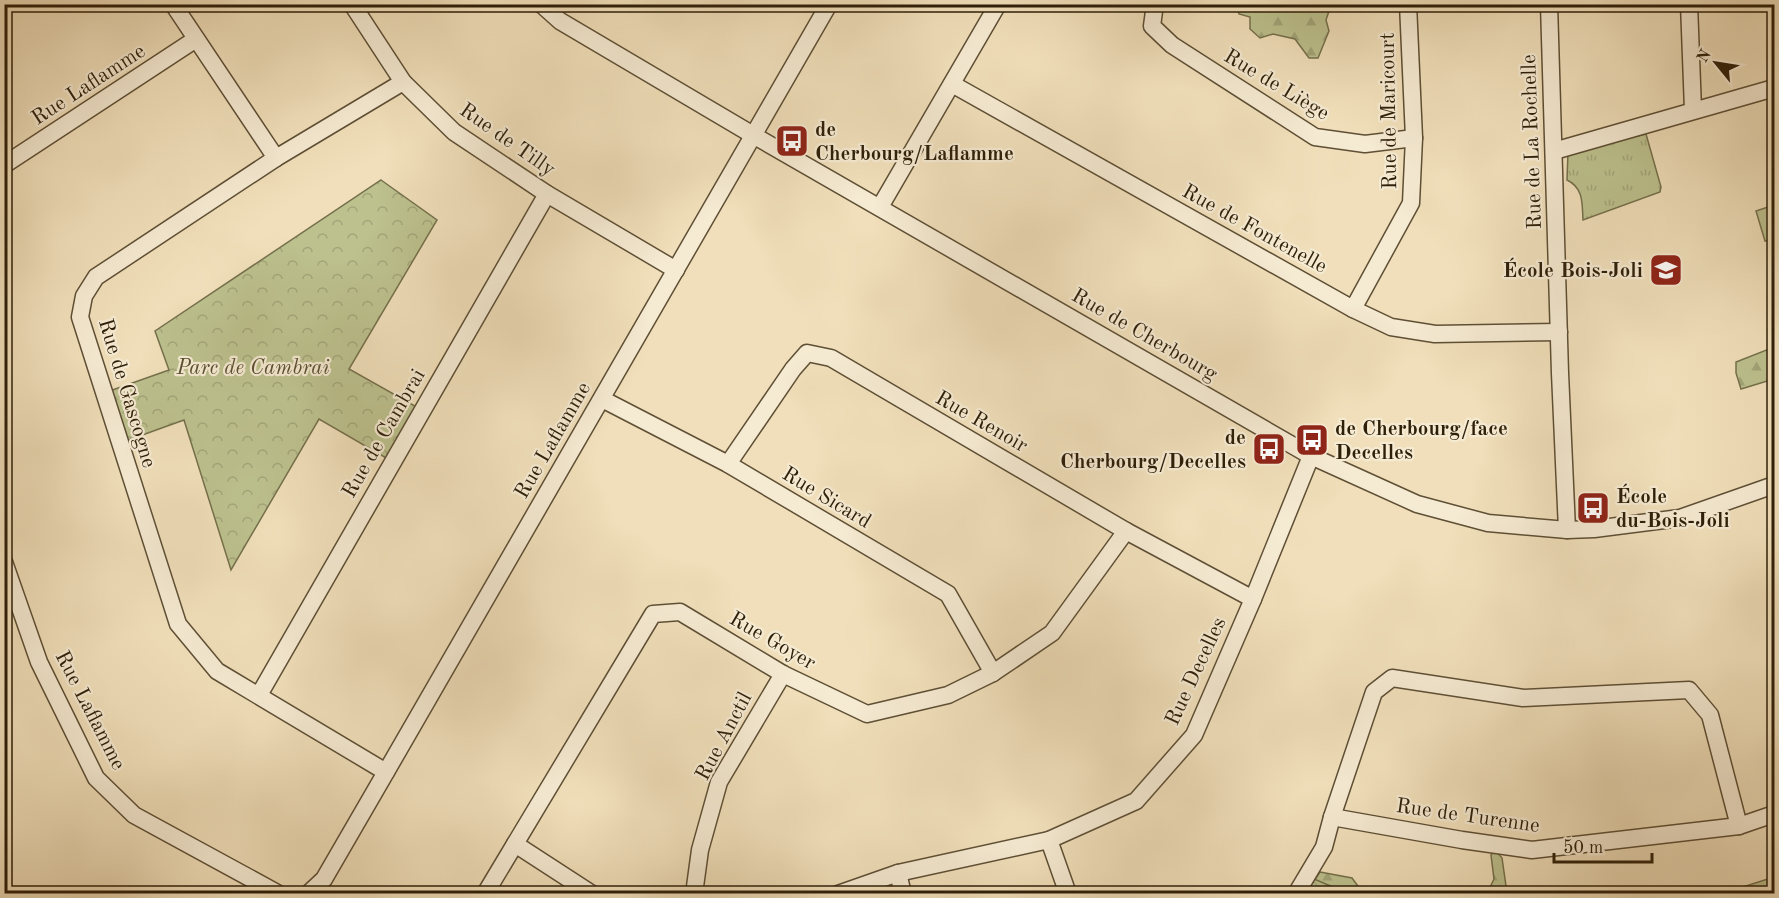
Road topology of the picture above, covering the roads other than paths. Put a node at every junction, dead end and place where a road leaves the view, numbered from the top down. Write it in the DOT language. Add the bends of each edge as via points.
graph roads {
  1 [pos="173,4"];
  2 [pos="352,4"];
  3 [pos="541,4"];
  4 [pos="829,4"];
  5 [pos="998,4"];
  6 [pos="1155,4"];
  7 [pos="1408,4"];
  8 [pos="1549,4"];
  9 [pos="1689,4"];
  10 [pos="196,39"];
  11 [pos="403,82"];
  12 [pos="952,84"];
  13 [pos="1774,87"];
  14 [pos="1694,110"];
  15 [pos="753,135"];
  16 [pos="1414,138"];
  17 [pos="1554,151"];
  18 [pos="276,158"];
  19 [pos="4,165"];
  20 [pos="547,194"];
  21 [pos="880,207"];
  22 [pos="676,270"];
  23 [pos="1353,309"];
  24 [pos="1559,332"];
  25 [pos="602,399"];
  26 [pos="1311,456"];
  27 [pos="728,464"];
  28 [pos="1774,485"];
  29 [pos="1568,530"];
  30 [pos="1126,531"];
  31 [pos="4,562"];
  32 [pos="1253,599"];
  33 [pos="993,673"];
  34 [pos="783,674"];
  35 [pos="259,695"];
  36 [pos="386,772"];
  37 [pos="1774,814"];
  38 [pos="1332,817"];
  39 [pos="1739,826"];
  40 [pos="1049,840"];
  41 [pos="515,844"];
  42 [pos="898,873"];
  43 [pos="279,894"];
  44 [pos="309,894"];
  45 [pos="485,894"];
  46 [pos="592,894"];
  47 [pos="694,894"];
  48 [pos="838,894"];
  49 [pos="903,894"];
  50 [pos="1068,894"];
  51 [pos="1296,894"];
  1 -- 10 [label="street"];
  2 -- 11 [label="street, Rue de Tilly"];
  3 -- 15 [label="street, Rue de Cherbourg" via="560,21"];
  4 -- 15 [label="street, Rue Laflamme"];
  5 -- 12 [label="street"];
  6 -- 16 [label="street, Rue de Liège" via="1152,26 1172,45 1315,137 1365,144"];
  7 -- 16 [label="street, Rue de Maricourt"];
  8 -- 17 [label="street, Rue de La Rochelle"];
  9 -- 14 [label="street"];
  10 -- 18 [label="street"];
  10 -- 19 [label="street, Rue Laflamme"];
  11 -- 18 [label="street, Rue de Gascogne"];
  11 -- 20 [label="street, Rue de Tilly" via="454,132"];
  12 -- 21 [label="street"];
  12 -- 23 [label="street, Rue de Fontenelle"];
  13 -- 14 [label="street"];
  14 -- 17 [label="street"];
  15 -- 21 [label="street, Rue de Cherbourg"];
  15 -- 22 [label="street, Rue Laflamme"];
  16 -- 23 [label="street, Rue de Maricourt" via="1411,203"];
  17 -- 24 [label="street, Rue de La Rochelle"];
  18 -- 35 [label="street, Rue de Gascogne" via="96,277 84,296 80,317 178,624 217,671"];
  20 -- 22 [label="street, Rue de Tilly"];
  20 -- 35 [label="street, Rue de Cambrai"];
  21 -- 26 [label="street, Rue de Cherbourg"];
  22 -- 25 [label="street, Rue Laflamme"];
  23 -- 24 [label="street, Rue de Fontenelle" via="1391,327 1435,334"];
  24 -- 29 [label="street, Rue de La Rochelle"];
  25 -- 27 [label="street, Rue Sicard"];
  25 -- 36 [label="street, Rue Laflamme"];
  26 -- 29 [label="street, Rue de Cherbourg" via="1417,504 1488,523"];
  26 -- 32 [label="street, Rue Decelles"];
  27 -- 30 [label="street, Rue Renoir" via="807,353 831,358"];
  27 -- 33 [label="street, Rue Sicard" via="948,594"];
  28 -- 29 [label="street, Rue de Cherbourg" via="1680,518"];
  30 -- 32 [label="street, Rue Renoir"];
  30 -- 33 [label="street, Rue Goyer" via="1052,633"];
  31 -- 43 [label="street, Rue Laflamme" via="39,662 96,778 134,814"];
  32 -- 40 [label="street, Rue Decelles" via="1194,735 1136,801"];
  33 -- 34 [label="street, Rue Goyer" via="948,695 867,714"];
  34 -- 41 [label="street, Rue Goyer" via="680,612 653,614"];
  34 -- 47 [label="street, Rue Anctil" via="719,782 700,850"];
  35 -- 36 [label="street, Rue de Gascogne"];
  36 -- 44 [label="street, Rue Laflamme" via="324,879"];
  37 -- 39 [label="street, Rue de Turenne"];
  38 -- 39 [label="street, Rue de Turenne" via="1532,850"];
  38 -- 39 [label="street" via="1374,692 1392,678 1523,698 1689,690 1710,715"];
  38 -- 51 [label="street" via="1324,847"];
  40 -- 42 [label="street, Rue Decelles"];
  40 -- 50 [label="street"];
  41 -- 45 [label="street, Rue Goyer"];
  41 -- 46 [label="street"];
  42 -- 48 [label="street, Rue Decelles"];
  42 -- 49 [label="street"];
}
